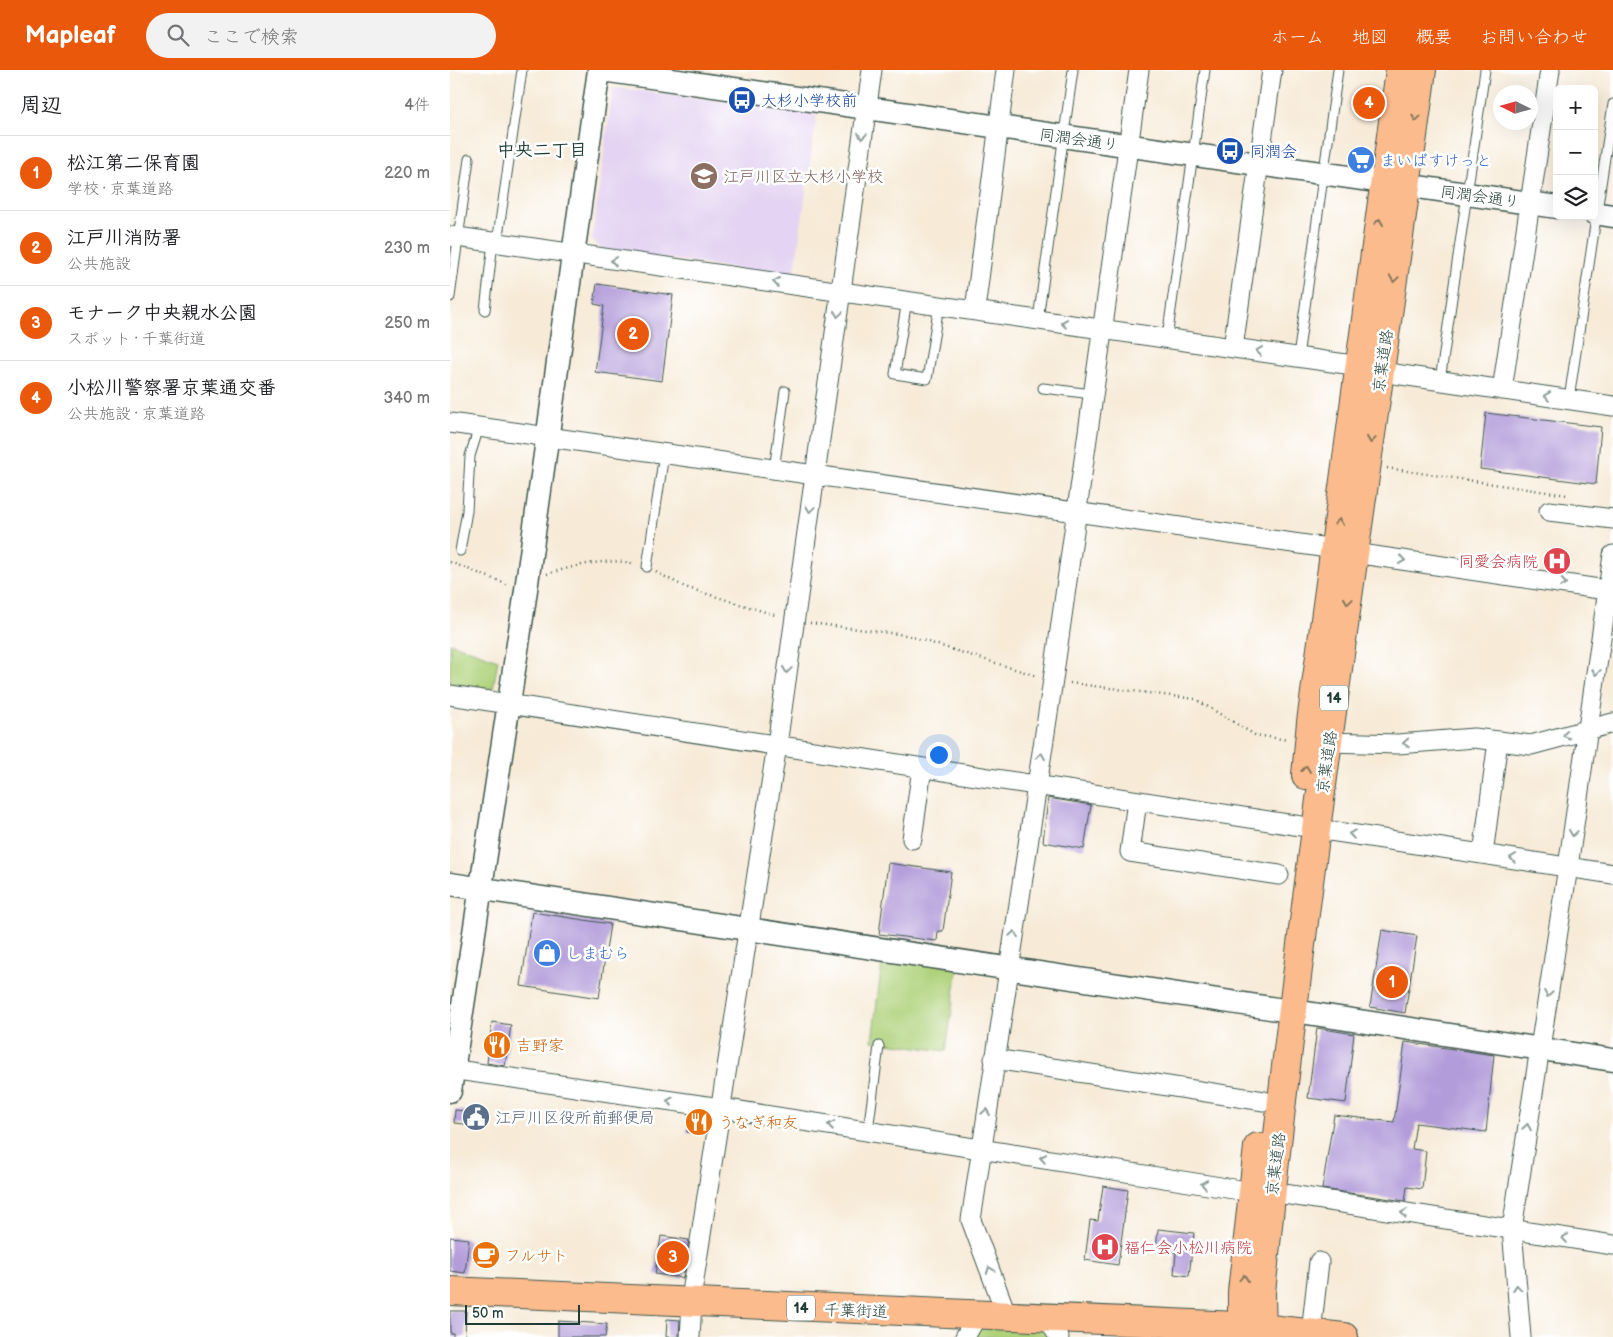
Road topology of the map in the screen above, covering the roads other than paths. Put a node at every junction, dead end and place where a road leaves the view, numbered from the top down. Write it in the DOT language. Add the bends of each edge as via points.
graph roads {
  1 [pos="522,70"];
  2 [pos="601,70"];
  3 [pos="872,70"];
  4 [pos="1006,70"];
  5 [pos="1072,70"];
  6 [pos="1139,70"];
  7 [pos="1205,70"];
  8 [pos="1272,70"];
  9 [pos="1338,70"];
  10 [pos="1400,70"];
  11 [pos="1422,70"];
  12 [pos="1485,70"];
  13 [pos="1550,70"];
  14 [pos="1613,104"];
  15 [pos="866,108"];
  16 [pos="999,127"];
  17 [pos="1063,136"];
  18 [pos="1128,146"];
  19 [pos="1193,155"];
  20 [pos="469,159"];
  21 [pos="1259,164"];
  22 [pos="1324,173"];
  23 [pos="1395,184"];
  24 [pos="1466,194"];
  25 [pos="1531,204"];
  26 [pos="1553,207"];
  27 [pos="1602,214"];
  28 [pos="454,237"];
  29 [pos="495,243"];
  30 [pos="573,255"];
  31 [pos="841,290"];
  32 [pos="450,297"];
  33 [pos="907,300"];
  34 [pos="939,305"];
  35 [pos="484,310"];
  36 [pos="975,310"];
  37 [pos="1038,319"];
  38 [pos="1102,329"];
  39 [pos="1167,338"];
  40 [pos="1233,348"];
  41 [pos="1298,357"];
  42 [pos="1370,369"];
  43 [pos="1440,381"];
  44 [pos="1043,388"];
  45 [pos="1502,390"];
  46 [pos="785,391"];
  47 [pos="1092,394"];
  48 [pos="1569,399"];
  49 [pos="1613,406"];
  50 [pos="450,423"];
  51 [pos="479,427"];
  52 [pos="547,438"];
  53 [pos="664,454"];
  54 [pos="774,470"];
  55 [pos="815,476"];
  56 [pos="1549,511"];
  57 [pos="1076,514"];
  58 [pos="1613,519"];
  59 [pos="460,551"];
  60 [pos="1345,551"];
  61 [pos="1613,555"];
  62 [pos="647,567"];
  63 [pos="1610,590"];
  64 [pos="450,694"];
  65 [pos="508,703"];
  66 [pos="1613,723"];
  67 [pos="1588,729"];
  68 [pos="1498,741"];
  69 [pos="1319,742"];
  70 [pos="777,745"];
  71 [pos="922,768"];
  72 [pos="1037,786"];
  73 [pos="1137,801"];
  74 [pos="1309,827"];
  75 [pos="912,839"];
  76 [pos="1483,854"];
  77 [pos="1568,867"];
  78 [pos="1613,874"];
  79 [pos="1279,875"];
  80 [pos="450,884"];
  81 [pos="481,889"];
  82 [pos="749,928"];
  83 [pos="1008,967"];
  84 [pos="1285,1010"];
  85 [pos="879,1046"];
  86 [pos="1540,1049"];
  87 [pos="994,1059"];
  88 [pos="1613,1060"];
  89 [pos="451,1077"];
  90 [pos="1264,1101"];
  91 [pos="720,1108"];
  92 [pos="868,1131"];
  93 [pos="981,1148"];
  94 [pos="1261,1192"];
  95 [pos="1512,1229"];
  96 [pos="1613,1245"];
  97 [pos="1319,1262"];
  98 [pos="450,1292"];
  99 [pos="691,1303"];
  100 [pos="1007,1316"];
  101 [pos="971,1326"];
  102 [pos="1053,1327"];
  103 [pos="1202,1331"];
  104 [pos="1251,1332"];
  105 [pos="1311,1333"];
  106 [pos="690,1337"];
  107 [pos="1344,1337"];
  108 [pos="1521,1337"];
  1 -- 29 [label="lane"];
  2 -- 15 [label="street, 同潤会通り"];
  2 -- 30 [label="street"];
  3 -- 15 [label="street"];
  4 -- 16 [label="street"];
  5 -- 17 [label="lane"];
  6 -- 18 [label="street"];
  7 -- 19 [label="lane"];
  8 -- 21 [label="street"];
  9 -- 22 [label="lane"];
  10 -- 23 [label="main road, 京葉道路 / 14"];
  11 -- 23 [label="main road, 京葉道路 / 14, one-way"];
  12 -- 24 [label="lane"];
  13 -- 25 [label="street"];
  14 -- 27 [label="lane"];
  15 -- 16 [label="street, 同潤会通り"];
  15 -- 31 [label="street, one-way"];
  16 -- 17 [label="street, 同潤会通り"];
  16 -- 36 [label="street"];
  17 -- 18 [label="street, 同潤会通り"];
  17 -- 37 [label="lane"];
  18 -- 19 [label="street, 同潤会通り"];
  18 -- 38 [label="street"];
  19 -- 21 [label="street, 同潤会通り"];
  19 -- 39 [label="lane"];
  20 -- 28 [label="lane"];
  21 -- 22 [label="street, 同潤会通り"];
  21 -- 40 [label="street"];
  22 -- 23 [label="street, 同潤会通り"];
  22 -- 41 [label="lane"];
  23 -- 24 [label="street, 同潤会通り"];
  23 -- 42 [label="main road, 京葉道路 / 14"];
  24 -- 25 [label="street, 同潤会通り"];
  24 -- 43 [label="lane"];
  25 -- 26 [label="street, 同潤会通り"];
  25 -- 45 [label="street"];
  27 -- 48 [label="lane"];
  28 -- 29 [label="street"];
  28 -- 32 [label="lane"];
  29 -- 30 [label="street"];
  29 -- 35 [label="lane"];
  31 -- 30 [label="street, one-way"];
  30 -- 52 [label="street"];
  31 -- 33 [label="street"];
  31 -- 55 [label="street, one-way"];
  33 -- 34 [label="street"];
  33 -- 34 [label="lane" via="895,374 927,379"];
  34 -- 36 [label="street"];
  36 -- 37 [label="street"];
  38 -- 37 [label="street, one-way"];
  38 -- 39 [label="street"];
  38 -- 47 [label="street"];
  39 -- 40 [label="street"];
  41 -- 40 [label="street, one-way"];
  41 -- 42 [label="street"];
  42 -- 43 [label="street"];
  60 -- 42 [label="main road, 京葉道路 / 14, one-way"];
  42 -- 60 [label="main road, 京葉道路 / 14, one-way" via="1367,465"];
  43 -- 45 [label="street"];
  44 -- 47 [label="lane"];
  48 -- 45 [label="street, one-way"];
  46 -- 54 [label="lane"];
  47 -- 57 [label="street"];
  48 -- 49 [label="street"];
  50 -- 51 [label="street"];
  51 -- 52 [label="street"];
  51 -- 59 [label="lane" via="470,456 467,511"];
  52 -- 53 [label="street"];
  52 -- 65 [label="street"];
  53 -- 54 [label="street"];
  53 -- 62 [label="lane"];
  54 -- 55 [label="street"];
  55 -- 57 [label="street"];
  55 -- 70 [label="street, one-way"];
  56 -- 58 [label="street"];
  57 -- 60 [label="street"];
  72 -- 57 [label="street, one-way"];
  60 -- 63 [label="street, one-way"];
  60 -- 69 [label="main road, 京葉道路 / 14"];
  61 -- 63 [label="street"];
  63 -- 67 [label="street, one-way"];
  64 -- 65 [label="street"];
  65 -- 70 [label="street"];
  65 -- 81 [label="street"];
  66 -- 67 [label="street"];
  67 -- 68 [label="street, one-way" via="1531,745"];
  67 -- 77 [label="street, one-way"];
  68 -- 69 [label="street, one-way" via="1474,738 1398,744"];
  68 -- 76 [label="street"];
  69 -- 74 [label="main road, 京葉道路 / 14"];
  70 -- 71 [label="street"];
  70 -- 82 [label="street"];
  71 -- 72 [label="street"];
  71 -- 75 [label="street"];
  72 -- 73 [label="street"];
  83 -- 72 [label="street, one-way"];
  73 -- 74 [label="street"];
  73 -- 79 [label="street" via="1130,852"];
  76 -- 74 [label="street, one-way"];
  74 -- 84 [label="main road, 京葉道路 / 14"];
  77 -- 76 [label="street, one-way"];
  77 -- 78 [label="street"];
  77 -- 86 [label="street, one-way"];
  80 -- 81 [label="street"];
  81 -- 82 [label="street"];
  81 -- 89 [label="street"];
  82 -- 83 [label="street"];
  82 -- 91 [label="street"];
  83 -- 84 [label="street"];
  83 -- 87 [label="street"];
  84 -- 86 [label="street"];
  84 -- 90 [label="main road, 京葉道路 / 14"];
  84 -- 94 [label="main road, 京葉道路 / 14"];
  85 -- 92 [label="lane"];
  86 -- 88 [label="street"];
  95 -- 86 [label="street, one-way"];
  87 -- 90 [label="street"];
  93 -- 87 [label="street, one-way"];
  91 -- 89 [label="street, one-way"];
  90 -- 94 [label="main road, 京葉道路 / 14"];
  92 -- 91 [label="street, one-way"];
  91 -- 99 [label="street"];
  92 -- 93 [label="street"];
  94 -- 93 [label="street, one-way"];
  100 -- 93 [label="street, one-way" via="971,1220"];
  95 -- 94 [label="street, one-way"];
  94 -- 104 [label="main road, 京葉道路 / 14" via="1242,1292"];
  96 -- 95 [label="street, one-way"];
  108 -- 95 [label="street, one-way"];
  97 -- 105 [label="street"];
  98 -- 99 [label="main road, 千葉街道 / 14"];
  99 -- 101 [label="main road, 千葉街道 / 14"];
  99 -- 106 [label="street"];
  100 -- 101 [label="main road, 千葉街道 / 14"];
  100 -- 102 [label="main road, 千葉街道 / 14"];
  102 -- 103 [label="main road, 千葉街道 / 14"];
  103 -- 104 [label="main road, 千葉街道 / 14"];
  104 -- 105 [label="main road, 千葉街道"];
  105 -- 107 [label="main road, 千葉街道"];
}
